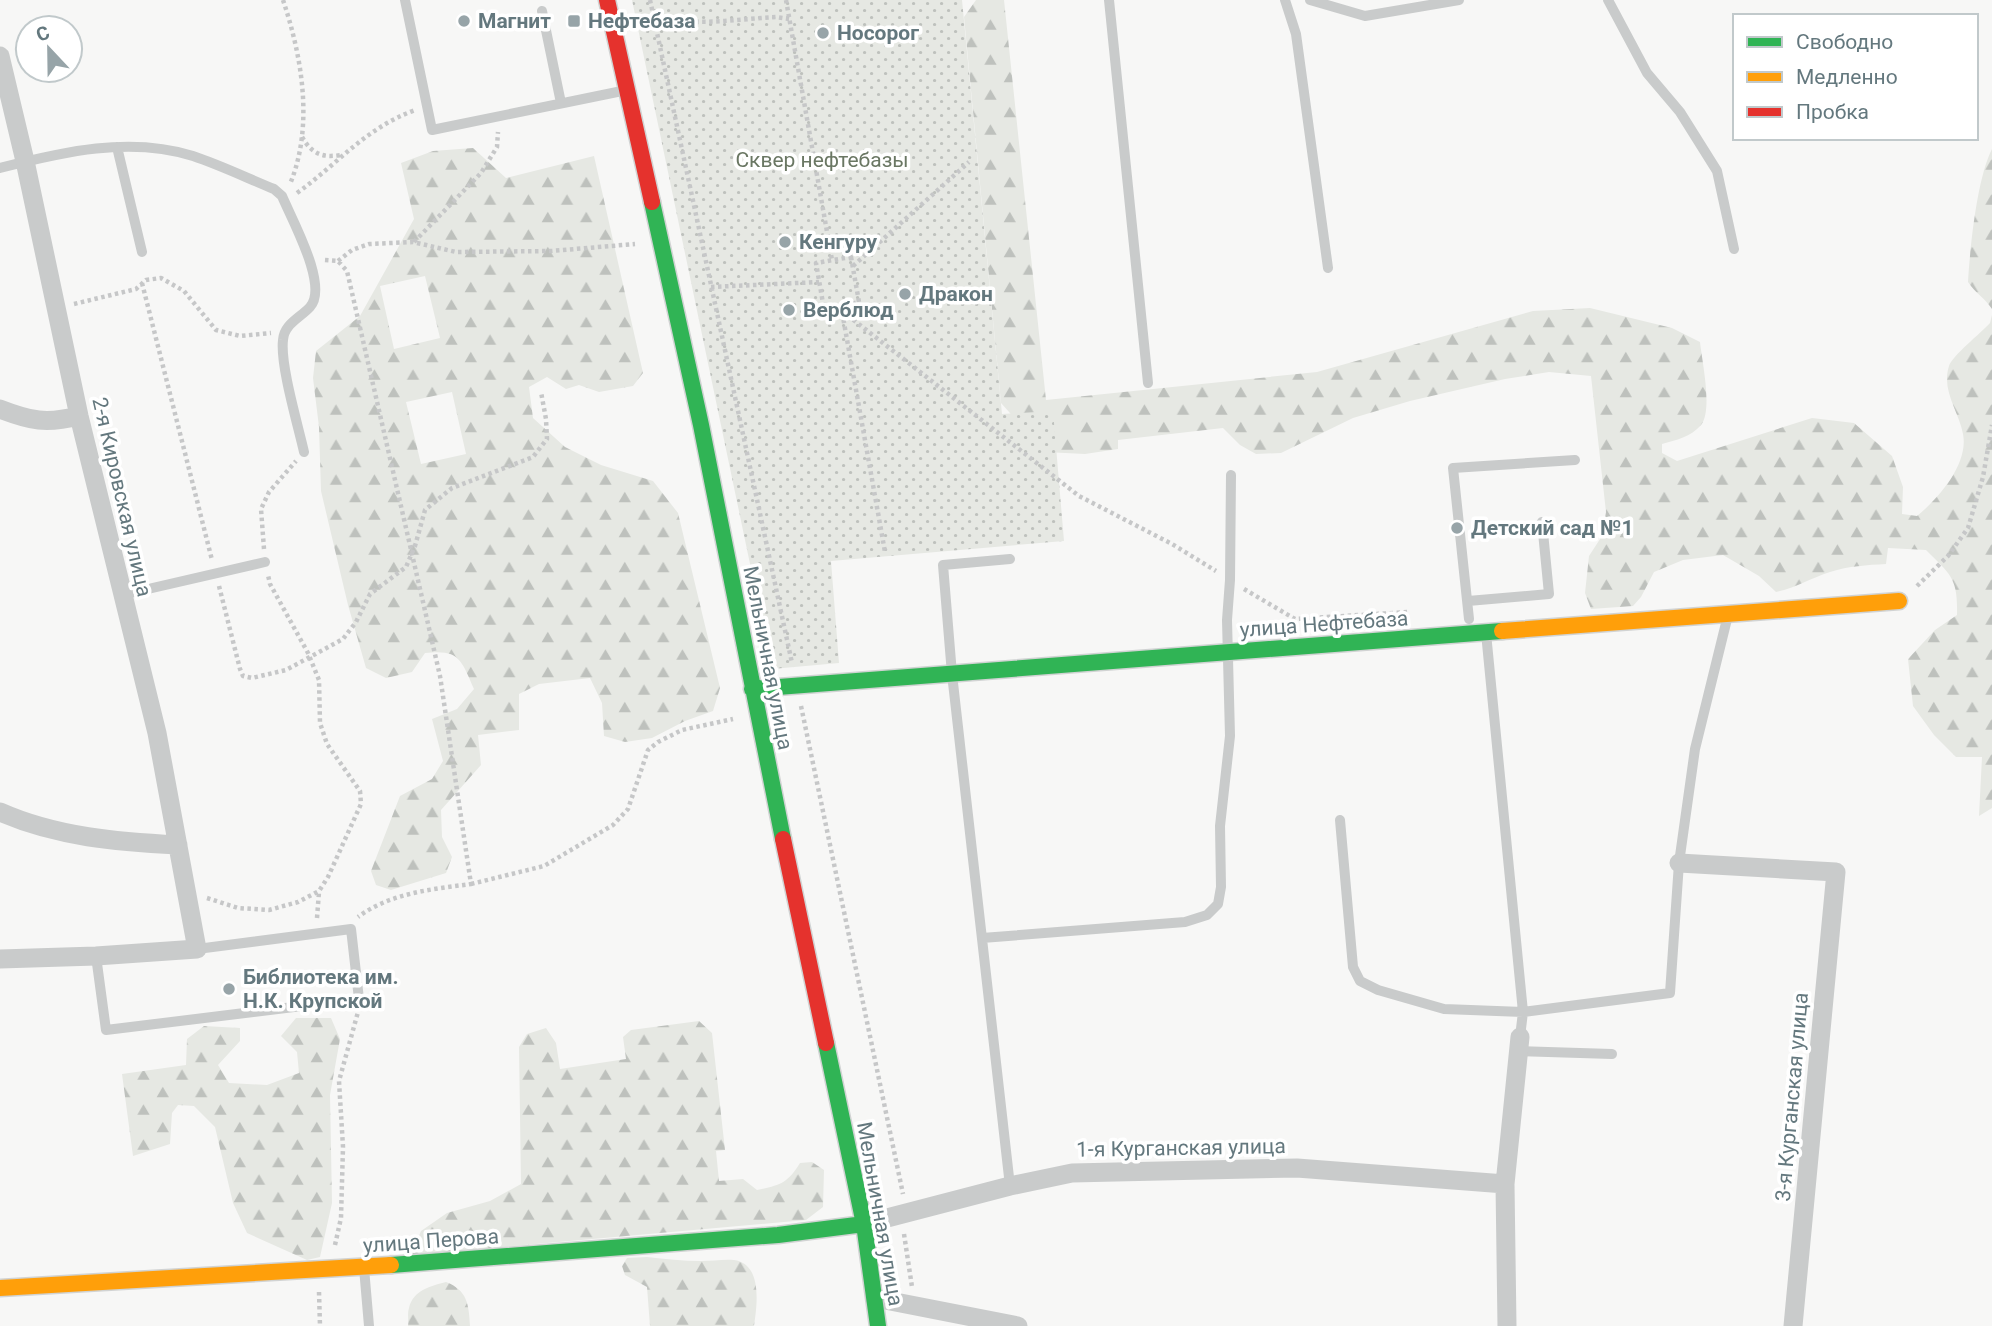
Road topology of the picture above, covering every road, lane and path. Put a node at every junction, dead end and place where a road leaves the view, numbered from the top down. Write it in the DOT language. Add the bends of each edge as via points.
graph roads {
  1 [pos="283,0"];
  2 [pos="405,0"];
  3 [pos="607,0"];
  4 [pos="650,0"];
  5 [pos="786,0"];
  6 [pos="1108,0"];
  7 [pos="1285,0"];
  8 [pos="1310,0"];
  9 [pos="1459,0"];
  10 [pos="1608,0"];
  11 [pos="542,11"];
  12 [pos="653,13"];
  13 [pos="789,19"];
  14 [pos="0,56"];
  15 [pos="626,90"];
  16 [pos="561,103"];
  17 [pos="406,114"];
  18 [pos="498,117"];
  19 [pos="301,136"];
  20 [pos="117,147"];
  21 [pos="342,155"];
  22 [pos="25,161"];
  23 [pos="969,162"];
  24 [pos="0,168"];
  25 [pos="283,198"];
  26 [pos="413,242"];
  27 [pos="660,242"];
  28 [pos="1734,249"];
  29 [pos="142,252"];
  30 [pos="309,260"];
  31 [pos="832,260"];
  32 [pos="338,261"];
  33 [pos="853,266"];
  34 [pos="1328,268"];
  35 [pos="820,282"];
  36 [pos="142,283"];
  37 [pos="711,287"];
  38 [pos="56,308"];
  39 [pos="841,308"];
  40 [pos="286,331"];
  41 [pos="1148,383"];
  42 [pos="541,392"];
  43 [pos="0,409"];
  44 [pos="79,416"];
  45 [pos="1992,425"];
  46 [pos="304,452"];
  47 [pos="1575,460"];
  48 [pos="1231,475"];
  49 [pos="1542,522"];
  50 [pos="885,552"];
  51 [pos="412,554"];
  52 [pos="1010,559"];
  53 [pos="265,562"];
  54 [pos="215,573"];
  55 [pos="1230,580"];
  56 [pos="121,595"];
  57 [pos="1468,601"];
  58 [pos="1899,601"];
  59 [pos="1421,611"];
  60 [pos="1728,614"];
  61 [pos="1469,619"];
  62 [pos="1485,632"];
  63 [pos="1227,652"];
  64 [pos="310,658"];
  65 [pos="952,674"];
  66 [pos="797,685"];
  67 [pos="752,689"];
  68 [pos="757,713"];
  69 [pos="0,812"];
  70 [pos="1340,820"];
  71 [pos="178,845"];
  72 [pos="1679,863"];
  73 [pos="185,880"];
  74 [pos="471,884"];
  75 [pos="319,891"];
  76 [pos="351,929"];
  77 [pos="317,933"];
  78 [pos="982,938"];
  79 [pos="197,949"];
  80 [pos="96,956"];
  81 [pos="0,959"];
  82 [pos="359,999"];
  83 [pos="1523,1012"];
  84 [pos="1519,1044"];
  85 [pos="1612,1054"];
  86 [pos="1505,1184"];
  87 [pos="1010,1186"];
  88 [pos="907,1212"];
  89 [pos="864,1224"];
  90 [pos="364,1267"];
  91 [pos="323,1270"];
  92 [pos="0,1288"];
  93 [pos="875,1298"];
  94 [pos="915,1305"];
  95 [pos="320,1326"];
  96 [pos="369,1326"];
  97 [pos="877,1326"];
  98 [pos="1018,1326"];
  99 [pos="1507,1326"];
  100 [pos="1793,1326"];
  1 -- 19 [label="path" via="294,33 303,91"];
  2 -- 18 [label="lane" via="432,131"];
  3 -- 15 [label="street, Мельничная улица"];
  4 -- 12 [label="path"];
  5 -- 13 [label="path"];
  6 -- 41 [label="lane"];
  7 -- 34 [label="lane" via="1296,34"];
  8 -- 9 [label="lane" via="1365,16"];
  10 -- 28 [label="lane" via="1647,73 1680,112 1717,171"];
  11 -- 16 [label="lane"];
  12 -- 13 [label="path" via="691,21"];
  12 -- 37 [label="path"];
  13 -- 31 [label="path"];
  14 -- 22 [label="street, 2-я Кировская улица"];
  15 -- 16 [label="lane"];
  15 -- 27 [label="street, Мельничная улица"];
  16 -- 18 [label="lane"];
  17 -- 21 [label="path"];
  18 -- 26 [label="path" via="497,147 481,173"];
  19 -- 21 [label="path" via="315,153"];
  19 -- 25 [label="path" via="292,182"];
  20 -- 22 [label="lane"];
  20 -- 25 [label="lane" via="142,146 191,156 274,189"];
  20 -- 29 [label="lane"];
  21 -- 25 [label="path" via="312,182"];
  22 -- 24 [label="lane"];
  22 -- 38 [label="street, 2-я Кировская улица"];
  23 -- 33 [label="path"];
  25 -- 30 [label="lane"];
  26 -- 27 [label="path" via="470,252"];
  26 -- 32 [label="path" via="369,244"];
  27 -- 67 [label="street, Мельничная улица"];
  30 -- 32 [label="path"];
  30 -- 40 [label="lane" via="317,297"];
  31 -- 33 [label="path" via="851,257"];
  31 -- 35 [label="path" via="816,263"];
  32 -- 51 [label="path" via="347,271"];
  33 -- 39 [label="path" via="859,302"];
  35 -- 37 [label="path"];
  35 -- 39 [label="path" via="824,309"];
  36 -- 38 [label="path" via="136,289"];
  36 -- 40 [label="path" via="161,278 184,291 216,330 240,336"];
  36 -- 54 [label="path"];
  37 -- 66 [label="path"];
  38 -- 44 [label="street, 2-я Кировская улица"];
  39 -- 50 [label="path"];
  39 -- 55 [label="path" via="1079,496"];
  40 -- 46 [label="lane" via="284,359"];
  42 -- 51 [label="path" via="547,439 533,457 452,488 425,510"];
  43 -- 44 [label="street" via="30,421 56,422"];
  44 -- 56 [label="street, 2-я Кировская улица"];
  45 -- 58 [label="path" via="1968,528 1935,570"];
  46 -- 53 [label="path" via="268,492 261,509"];
  47 -- 57 [label="lane" via="1453,468"];
  48 -- 55 [label="lane"];
  49 -- 57 [label="lane" via="1549,594"];
  51 -- 64 [label="path" via="406,568 370,594 344,639"];
  51 -- 74 [label="path" via="440,676"];
  52 -- 65 [label="lane" via="943,565"];
  53 -- 54 [label="lane"];
  53 -- 64 [label="path" via="270,584"];
  54 -- 56 [label="lane"];
  54 -- 64 [label="path" via="243,676 286,670"];
  55 -- 59 [label="path" via="1296,619"];
  55 -- 63 [label="lane"];
  56 -- 71 [label="street, 2-я Кировская улица" via="157,733"];
  57 -- 61 [label="lane"];
  58 -- 60 [label="street, улица Нефтебаза"];
  60 -- 62 [label="street, улица Нефтебаза"];
  60 -- 72 [label="lane" via="1695,749"];
  62 -- 63 [label="street, улица Нефтебаза"];
  62 -- 83 [label="lane"];
  63 -- 65 [label="street, улица Нефтебаза"];
  63 -- 78 [label="lane" via="1230,736 1220,826 1218,904 1207,915 1185,922"];
  64 -- 75 [label="path" via="318,680 320,723 327,744 360,790 361,804"];
  65 -- 66 [label="street, улица Нефтебаза"];
  65 -- 78 [label="lane"];
  66 -- 67 [label="street, улица Нефтебаза"];
  66 -- 88 [label="path"];
  67 -- 68 [label="street, Мельничная улица"];
  68 -- 74 [label="path" via="682,730 658,742 648,750 628,809 613,825 544,866"];
  68 -- 89 [label="street, Мельничная улица"];
  69 -- 71 [label="street" via="74,834"];
  70 -- 83 [label="lane" via="1353,967 1360,981 1444,1009"];
  71 -- 73 [label="street, 2-я Кировская улица"];
  72 -- 83 [label="lane" via="1670,993"];
  72 -- 100 [label="street, 3-я Курганская улица" via="1836,872"];
  73 -- 75 [label="path" via="203,897 238,908 269,910"];
  73 -- 79 [label="street, 2-я Кировская улица"];
  74 -- 76 [label="path" via="426,890 374,905 357,917"];
  75 -- 77 [label="path"];
  76 -- 77 [label="lane"];
  76 -- 82 [label="lane"];
  77 -- 79 [label="lane"];
  78 -- 87 [label="lane"];
  79 -- 80 [label="street"];
  80 -- 81 [label="street"];
  80 -- 82 [label="lane" via="106,1030"];
  82 -- 91 [label="path" via="339,1081 341,1218"];
  83 -- 84 [label="lane"];
  84 -- 85 [label="lane"];
  84 -- 86 [label="street"];
  86 -- 87 [label="street, 1-я Курганская улица" via="1297,1168 1072,1173"];
  86 -- 99 [label="street"];
  87 -- 88 [label="street, 1-я Курганская улица"];
  88 -- 89 [label="street, 1-я Курганская улица"];
  88 -- 94 [label="path" via="904,1232"];
  89 -- 90 [label="street, улица Перова" via="778,1235"];
  89 -- 93 [label="street, Мельничная улица"];
  90 -- 91 [label="street, улица Перова"];
  90 -- 96 [label="lane"];
  91 -- 92 [label="street, улица Перова"];
  91 -- 95 [label="path"];
  93 -- 94 [label="street"];
  93 -- 97 [label="street, Мельничная улица"];
  94 -- 98 [label="street"];
}
